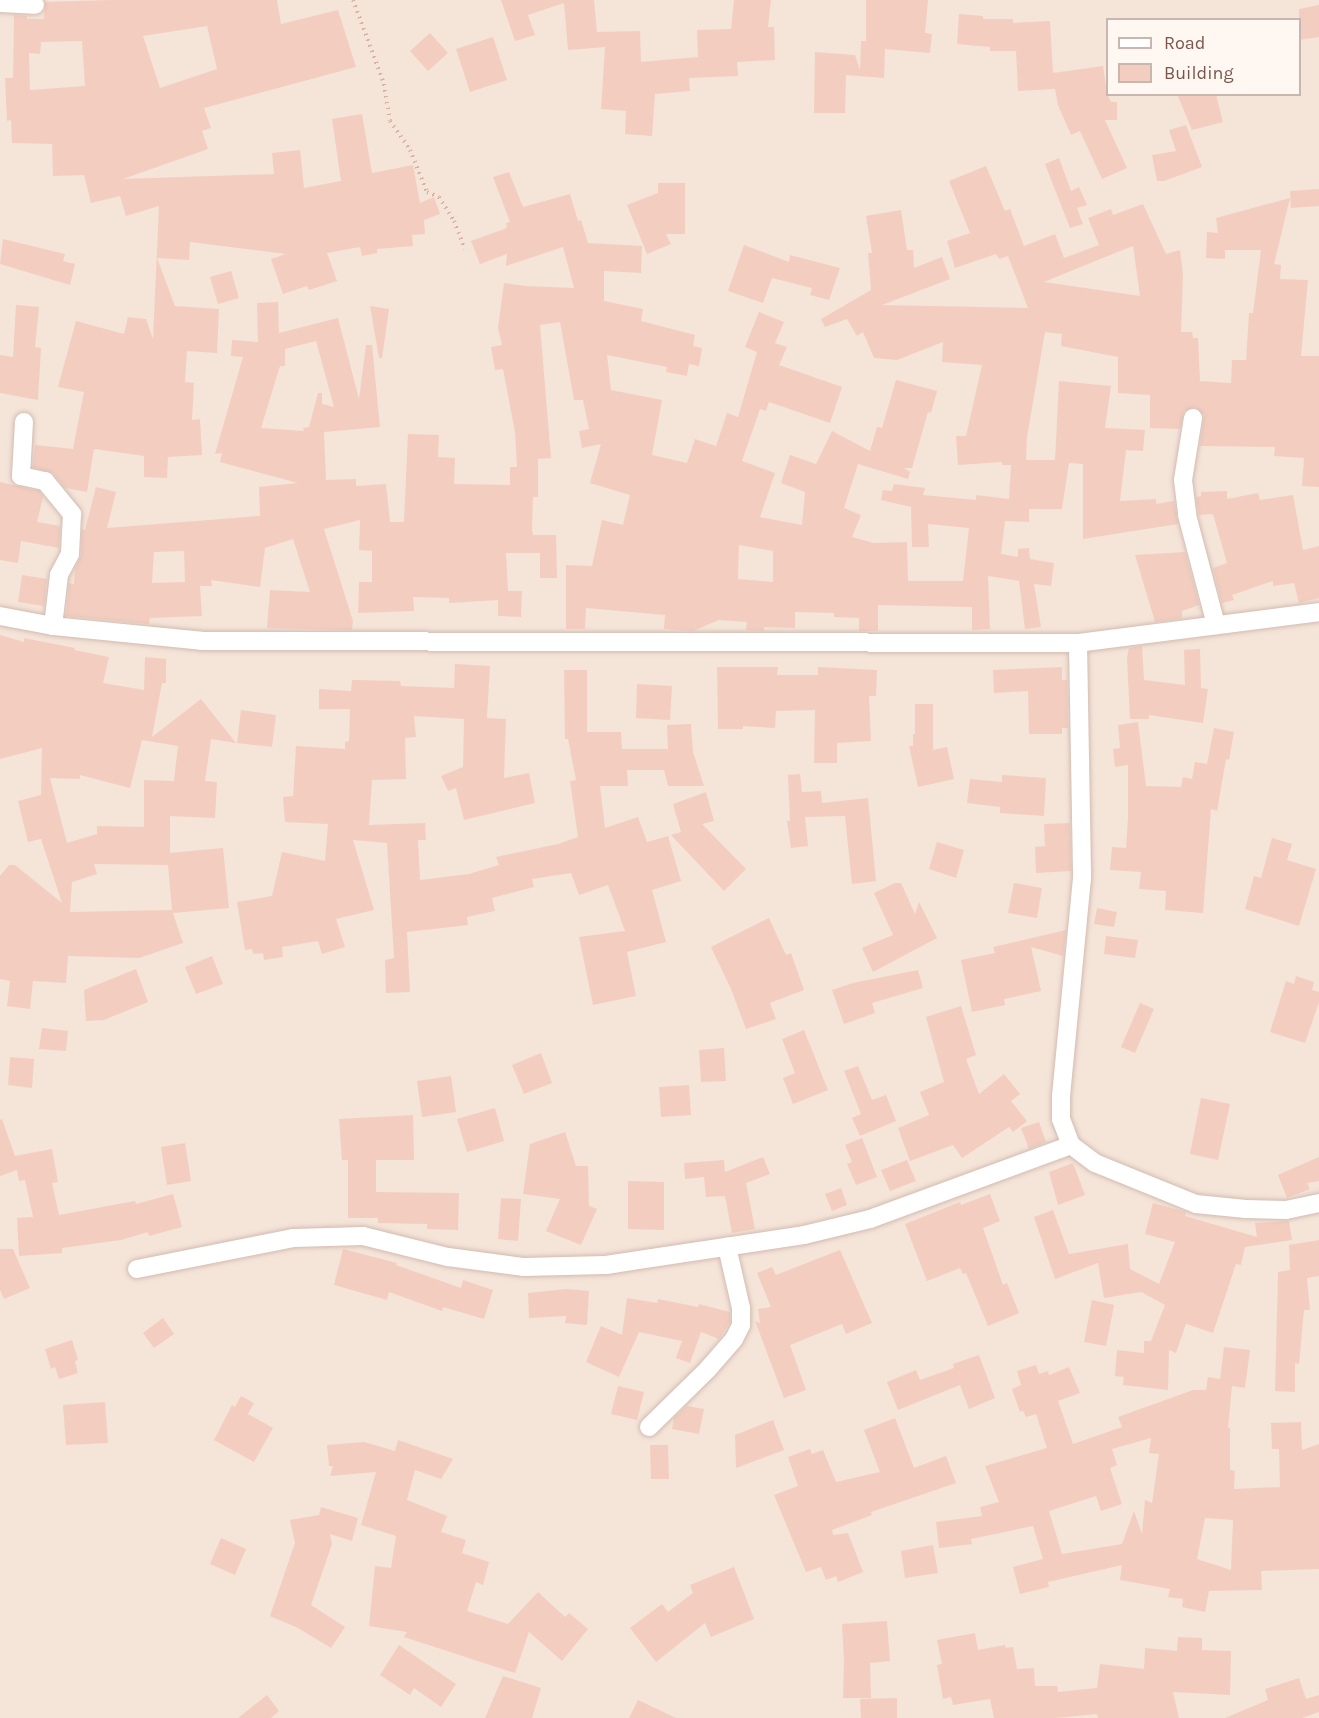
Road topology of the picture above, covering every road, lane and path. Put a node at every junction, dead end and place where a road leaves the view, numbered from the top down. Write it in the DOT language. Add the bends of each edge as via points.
graph roads {
  1 [pos="353,0"];
  2 [pos="0,3"];
  3 [pos="35,5"];
  4 [pos="465,249"];
  5 [pos="1193,418"];
  6 [pos="24,422"];
  7 [pos="1319,612"];
  8 [pos="0,616"];
  9 [pos="53,626"];
  10 [pos="1216,626"];
  11 [pos="1078,643"];
  12 [pos="1071,1145"];
  13 [pos="1319,1203"];
  14 [pos="727,1247"];
  15 [pos="137,1269"];
  16 [pos="649,1427"];
  1 -- 4 [label="path" via="384,84 390,121 410,150 427,192 439,197 454,221"];
  2 -- 3 [label="street"];
  5 -- 10 [label="street" via="1184,480 1188,515"];
  6 -- 9 [label="street" via="21,476 45,481 72,514 70,554 59,575"];
  7 -- 10 [label="street"];
  8 -- 9 [label="street"];
  9 -- 11 [label="street" via="202,640"];
  10 -- 11 [label="street"];
  11 -- 12 [label="street" via="1082,878 1061,1097 1061,1119"];
  12 -- 13 [label="street" via="1095,1163 1196,1204 1286,1210"];
  12 -- 14 [label="street" via="870,1219 804,1235"];
  14 -- 15 [label="street" via="606,1265 524,1267 448,1257 363,1236 294,1238"];
  14 -- 16 [label="street" via="741,1308 741,1325 708,1370"];
}
